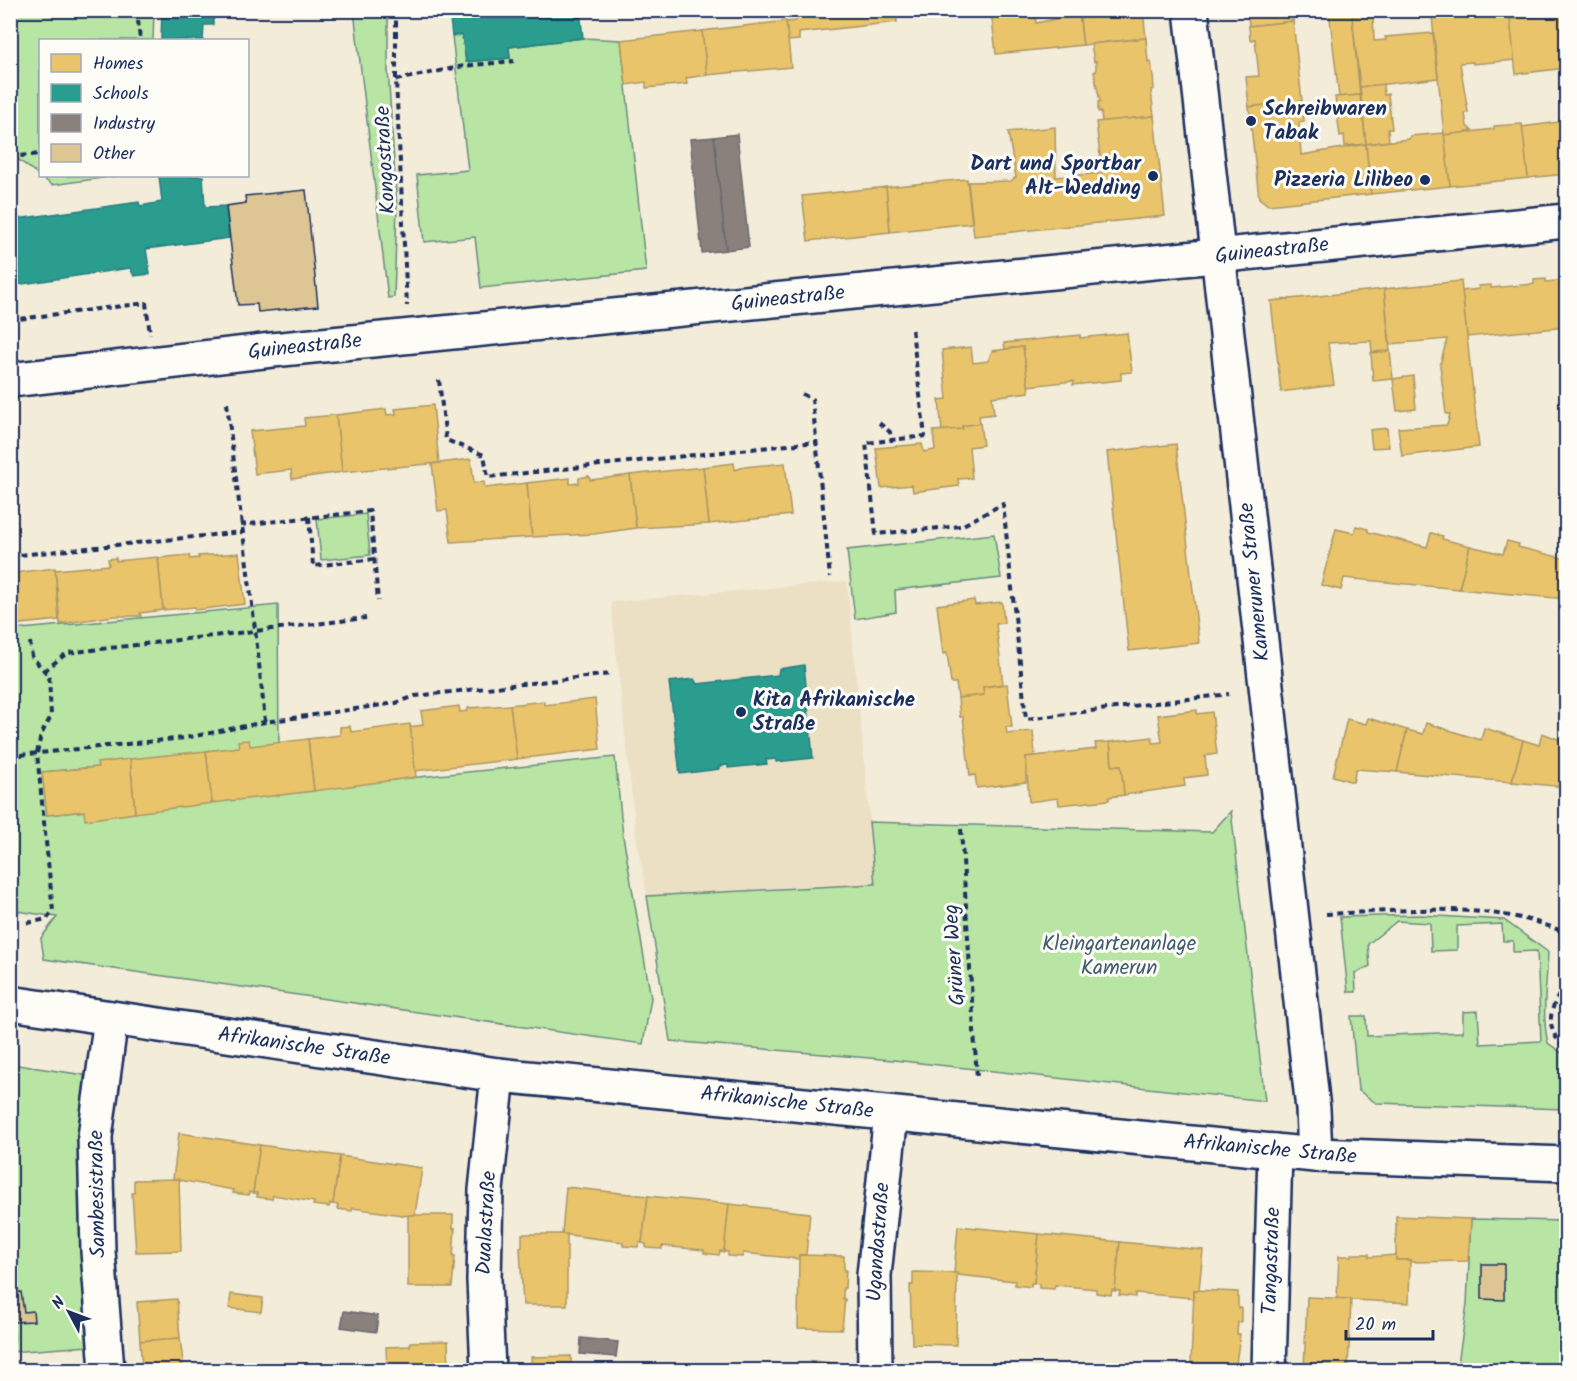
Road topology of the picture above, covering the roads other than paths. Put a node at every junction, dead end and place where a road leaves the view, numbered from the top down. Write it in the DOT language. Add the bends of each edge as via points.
graph roads {
  1 [pos="1191,10"];
  2 [pos="1566,221"];
  3 [pos="1220,257"];
  4 [pos="10,380"];
  5 [pos="10,1003"];
  6 [pos="111,1018"];
  7 [pos="498,1076"];
  8 [pos="891,1114"];
  9 [pos="1275,1151"];
  10 [pos="1315,1155"];
  11 [pos="1566,1164"];
  12 [pos="107,1371"];
  13 [pos="488,1371"];
  14 [pos="874,1371"];
  15 [pos="1269,1371"];
  1 -- 3 [label="street, Kameruner Straße"];
  2 -- 3 [label="street, Guineastraße"];
  3 -- 4 [label="street, Guineastraße" via="241,353"];
  3 -- 10 [label="street, Kameruner Straße"];
  5 -- 6 [label="street, Afrikanische Straße"];
  6 -- 7 [label="street, Afrikanische Straße"];
  6 -- 12 [label="street, Sambesistraße" via="96,1137 98,1251"];
  7 -- 8 [label="street, Afrikanische Straße"];
  7 -- 13 [label="street, Dualastraße" via="486,1190 483,1280"];
  8 -- 9 [label="street, Afrikanische Straße"];
  8 -- 14 [label="street, Ugandastraße" via="874,1275"];
  9 -- 10 [label="street, Afrikanische Straße"];
  9 -- 15 [label="street, Tangastraße"];
  10 -- 11 [label="street, Afrikanische Straße"];
}
